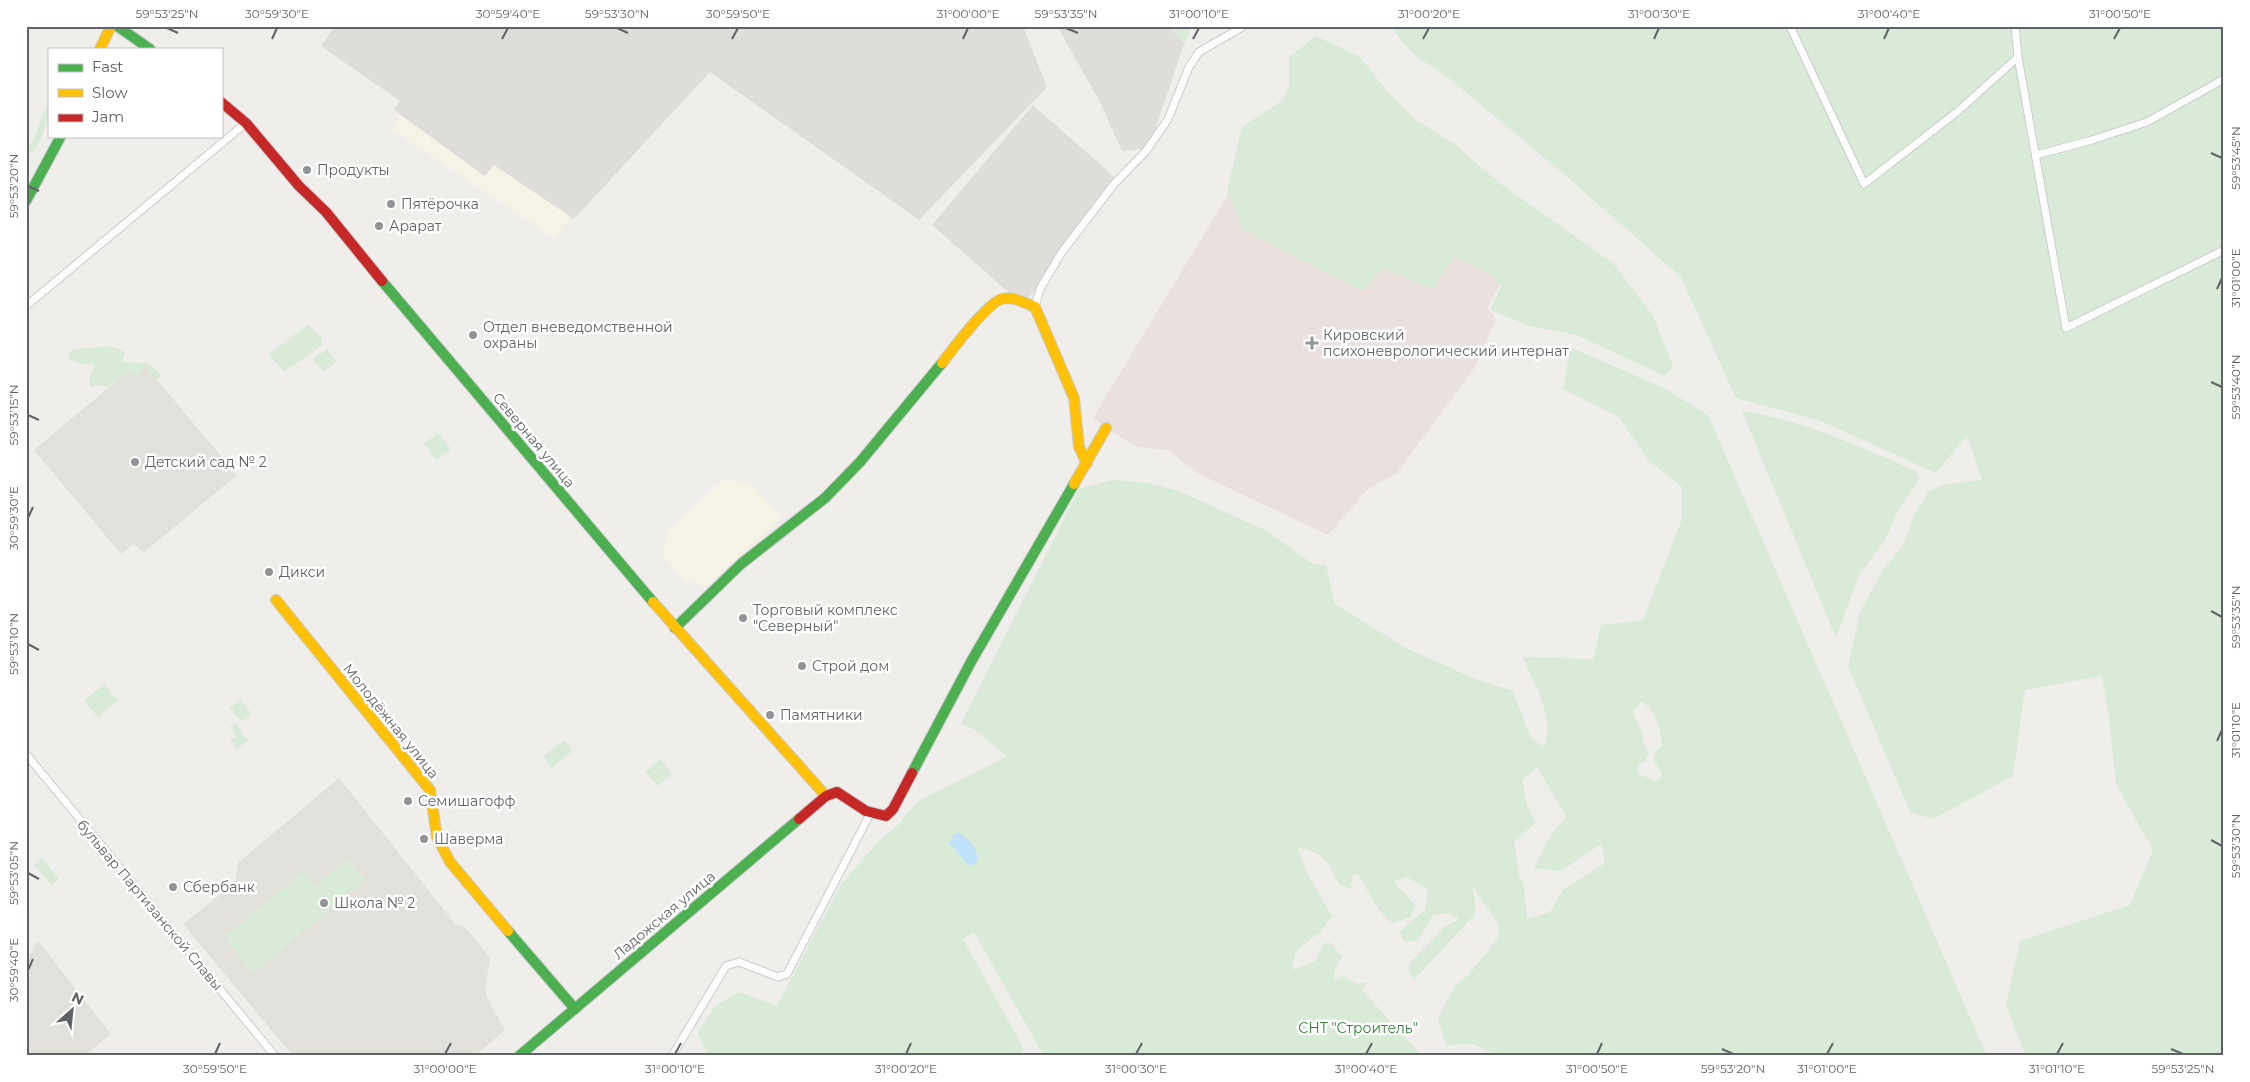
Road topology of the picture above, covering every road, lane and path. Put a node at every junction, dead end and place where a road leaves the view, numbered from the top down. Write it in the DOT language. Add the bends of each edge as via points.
graph roads {
  1 [pos="110,26"];
  2 [pos="117,26"];
  3 [pos="1244,26"];
  4 [pos="1790,26"];
  5 [pos="2015,26"];
  6 [pos="100,48"];
  7 [pos="149,48"];
  8 [pos="2018,58"];
  9 [pos="2224,79"];
  10 [pos="222,103"];
  11 [pos="246,124"];
  12 [pos="60,138"];
  13 [pos="2036,155"];
  14 [pos="26,201"];
  15 [pos="2224,250"];
  16 [pos="26,306"];
  17 [pos="1035,307"];
  18 [pos="1106,428"];
  19 [pos="1087,463"];
  20 [pos="276,600"];
  21 [pos="675,628"];
  22 [pos="26,754"];
  23 [pos="826,796"];
  24 [pos="870,814"];
  25 [pos="575,1009"];
  26 [pos="275,1056"];
  27 [pos="519,1056"];
  28 [pos="672,1056"];
  1 -- 6 [label="street"];
  2 -- 7 [label="street"];
  3 -- 17 [label="street" via="1199,52 1189,67 1168,119 1146,151 1114,184 1062,252 1040,288"];
  4 -- 8 [label="street" via="1864,184 1957,112"];
  5 -- 8 [label="street"];
  8 -- 13 [label="street"];
  9 -- 13 [label="street" via="2146,122"];
  10 -- 11 [label="street, Северная улица"];
  11 -- 16 [label="street"];
  11 -- 21 [label="street, Северная улица" via="326,212"];
  12 -- 14 [label="street"];
  13 -- 15 [label="street" via="2066,328"];
  17 -- 19 [label="street" via="1074,398 1079,447"];
  17 -- 21 [label="street" via="1013,298 1000,299 979,318 860,462 825,498 741,564"];
  18 -- 19 [label="street"];
  19 -- 24 [label="street" via="972,660 893,809 886,816"];
  20 -- 25 [label="street, Молодёжная улица" via="430,790 437,838 450,862"];
  21 -- 23 [label="street, Северная улица"];
  22 -- 26 [label="street, бульвар Партизанской Славы"];
  23 -- 24 [label="street" via="837,792"];
  23 -- 25 [label="street, Ладожская улица"];
  24 -- 28 [label="street" via="787,974 778,976 739,962 726,966"];
  25 -- 27 [label="street, Ладожская улица"];
}
